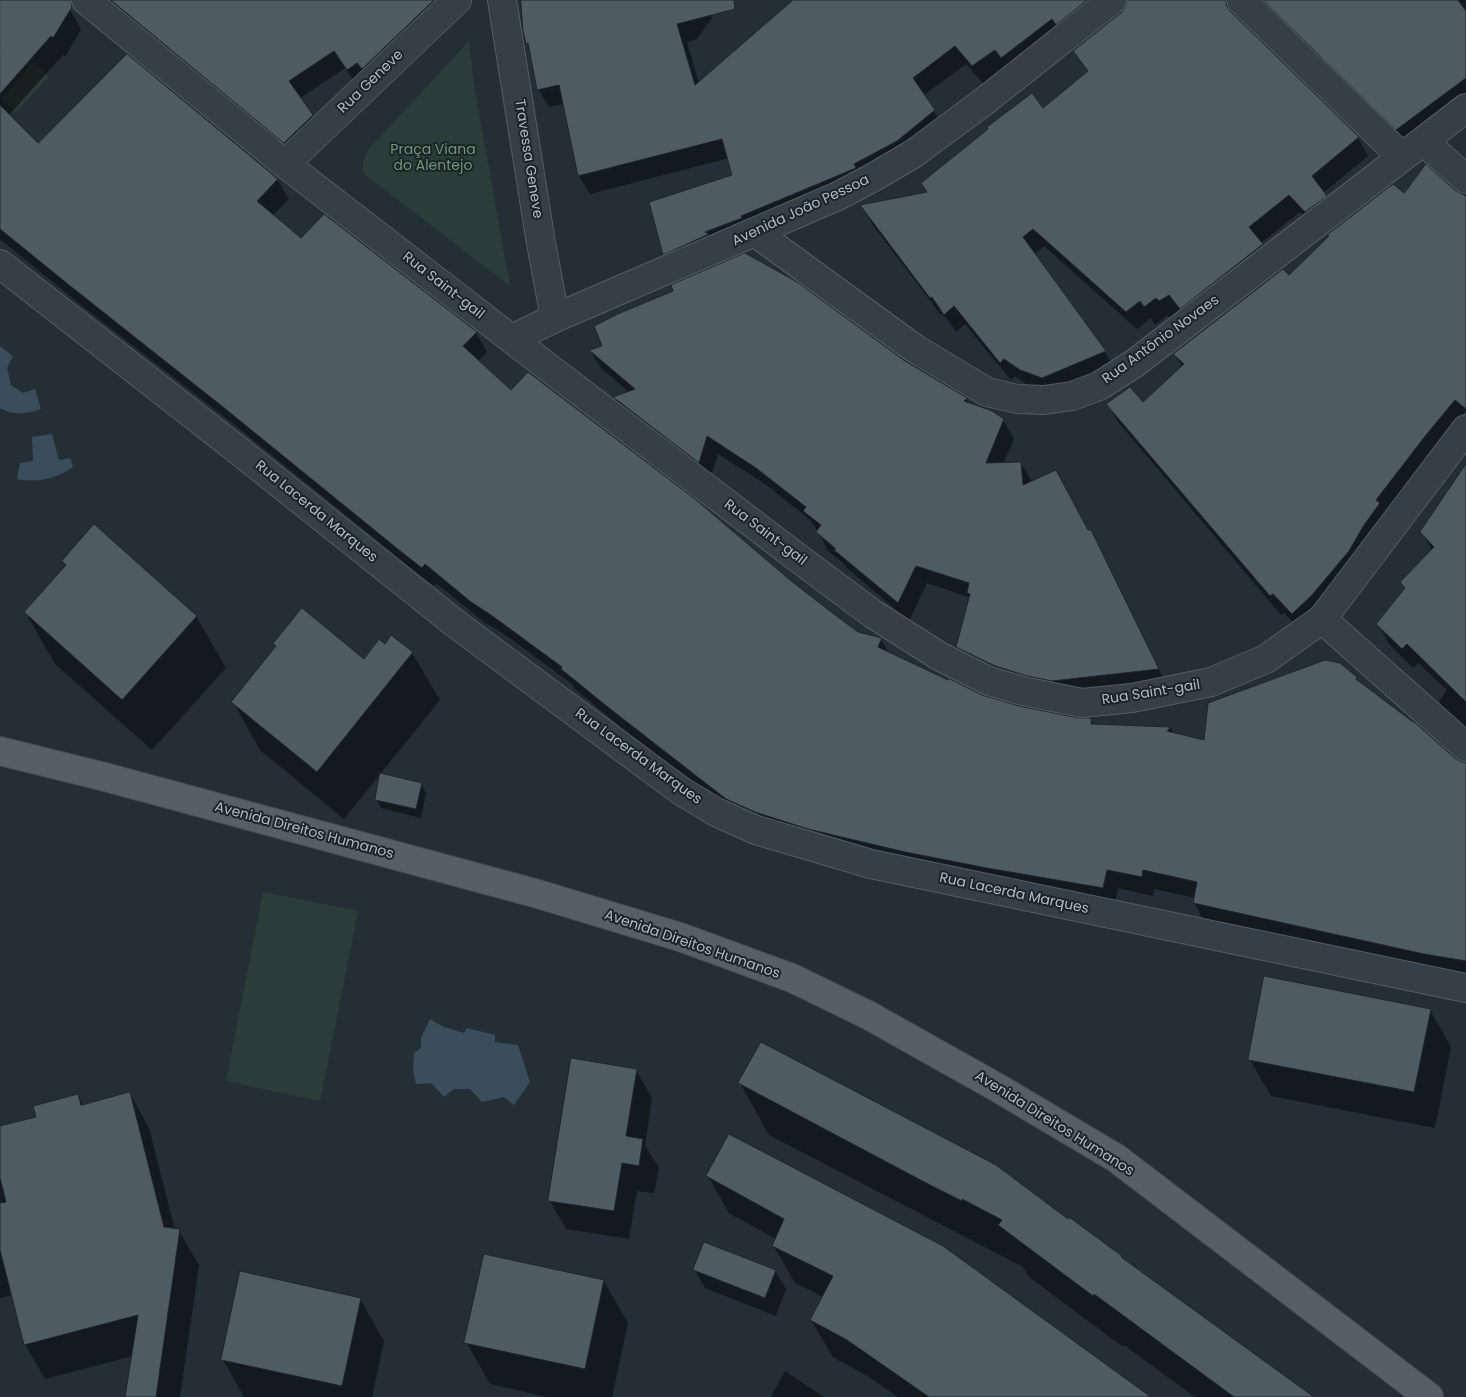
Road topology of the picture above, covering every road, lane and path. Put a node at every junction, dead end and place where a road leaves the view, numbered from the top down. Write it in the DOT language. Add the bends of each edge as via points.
graph roads {
  1 [pos="86,0"];
  2 [pos="457,0"];
  3 [pos="502,0"];
  4 [pos="1112,0"];
  5 [pos="1241,0"];
  6 [pos="1466,108"];
  7 [pos="1412,149"];
  8 [pos="285,164"];
  9 [pos="1466,179"];
  10 [pos="756,232"];
  11 [pos="0,264"];
  12 [pos="555,318"];
  13 [pos="512,339"];
  14 [pos="1466,429"];
  15 [pos="1322,619"];
  16 [pos="1466,747"];
  17 [pos="0,751"];
  18 [pos="1466,988"];
  19 [pos="1429,1397"];
  1 -- 8 [label="street, Rua Saint-gail"];
  2 -- 8 [label="street, Rua Geneve"];
  3 -- 12 [label="street, Travessa Geneve"];
  4 -- 10 [label="street, Avenida João Pessoa" via="913,154 838,196"];
  5 -- 7 [label="street"];
  6 -- 7 [label="street, Rua Antônio Novaes"];
  7 -- 9 [label="street"];
  7 -- 10 [label="street, Rua Antônio Novaes" via="1135,363 1099,386 1072,396 1044,400 1017,399 987,392 914,348"];
  8 -- 13 [label="street, Rua Saint-gail"];
  10 -- 12 [label="street, Avenida João Pessoa"];
  11 -- 18 [label="street, Rua Lacerda Marques" via="456,624 681,791 716,812 756,830 871,864"];
  12 -- 13 [label="street, Avenida João Pessoa"];
  13 -- 15 [label="street, Rua Saint-gail" via="873,614 939,656 989,681 1023,692 1082,703 1132,698 1212,682 1266,659"];
  14 -- 15 [label="street, Rua Saint-gail"];
  15 -- 16 [label="street"];
  17 -- 19 [label="main road, Avenida Direitos Humanos" via="538,894 680,937 792,978 868,1015 1116,1158"];
}
